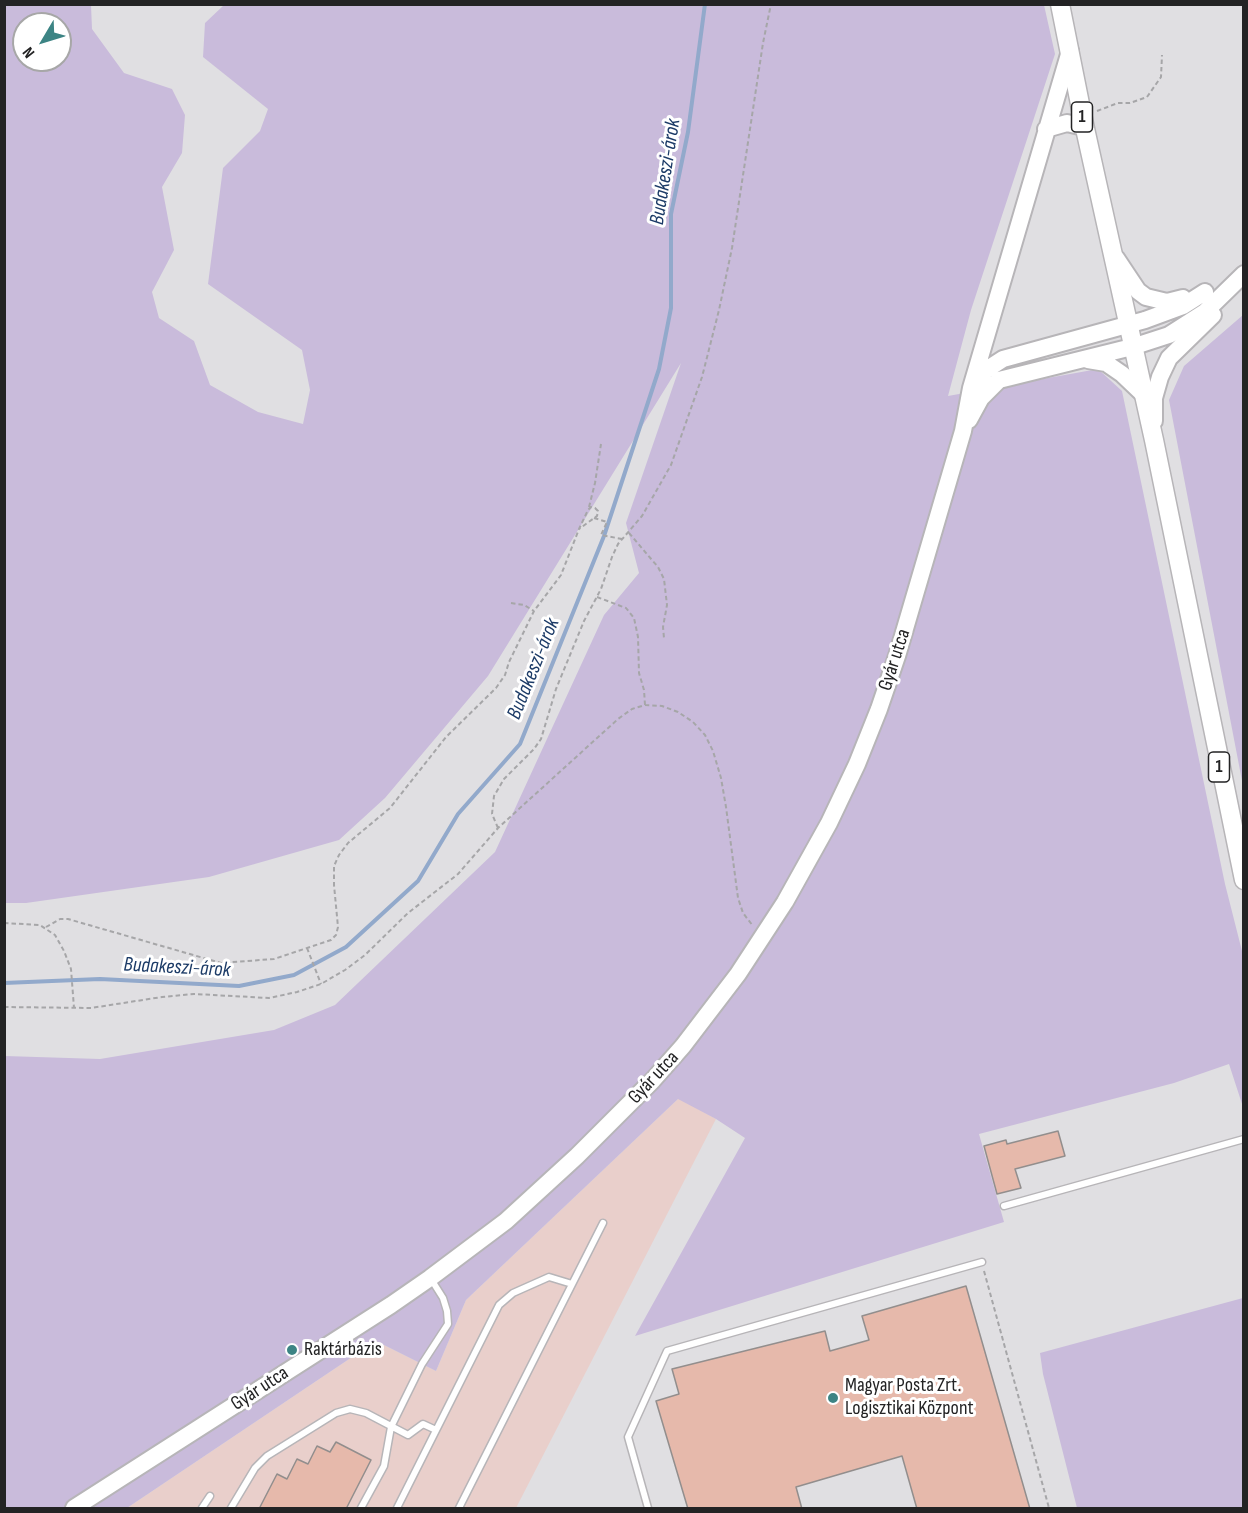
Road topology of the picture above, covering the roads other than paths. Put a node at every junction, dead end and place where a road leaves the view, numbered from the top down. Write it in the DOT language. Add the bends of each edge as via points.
graph roads {
  1 [pos="1060,4"];
  2 [pos="1070,51"];
  3 [pos="1084,125"];
  4 [pos="1046,129"];
  5 [pos="1114,256"];
  6 [pos="1244,274"];
  7 [pos="1205,292"];
  8 [pos="1128,324"];
  9 [pos="1132,347"];
  10 [pos="1085,359"];
  11 [pos="971,388"];
  12 [pos="1143,394"];
  13 [pos="963,431"];
  14 [pos="1154,440"];
  15 [pos="1244,880"];
  16 [pos="1244,1139"];
  17 [pos="1004,1206"];
  18 [pos="603,1223"];
  19 [pos="982,1262"];
  20 [pos="430,1278"];
  21 [pos="572,1284"];
  22 [pos="391,1427"];
  23 [pos="436,1430"];
  24 [pos="210,1496"];
  25 [pos="362,1508"];
  26 [pos="74,1509"];
  27 [pos="202,1509"];
  28 [pos="231,1509"];
  29 [pos="396,1509"];
  30 [pos="459,1509"];
  31 [pos="648,1509"];
  1 -- 2 [label="main road, 1"];
  2 -- 3 [label="main road, 1"];
  2 -- 4 [label="main road, Gyár utca"];
  3 -- 4 [label="main road" via="1067,123"];
  3 -- 5 [label="main road, 1"];
  4 -- 11 [label="main road, Gyár utca"];
  5 -- 7 [label="main road" via="1146,297 1167,302"];
  5 -- 8 [label="main road, 1"];
  6 -- 7 [label="main road"];
  6 -- 9 [label="main road, Gyár utca" via="1205,312 1184,326"];
  6 -- 14 [label="main road" via="1204,326 1169,358 1154,398"];
  7 -- 8 [label="main road" via="1183,306"];
  8 -- 9 [label="main road, 1"];
  8 -- 11 [label="main road" via="1003,358"];
  9 -- 10 [label="main road, Gyár utca"];
  9 -- 12 [label="main road, 1"];
  10 -- 12 [label="main road" via="1106,363"];
  10 -- 13 [label="main road, Gyár utca" via="999,380 981,398"];
  11 -- 13 [label="main road, Gyár utca"];
  12 -- 14 [label="main road, 1"];
  13 -- 20 [label="main road, Gyár utca" via="897,656 857,764 806,866 762,937 683,1046 610,1125 506,1221"];
  14 -- 15 [label="main road, 1"];
  16 -- 17 [label="lane"];
  18 -- 21 [label="lane"];
  19 -- 31 [label="lane" via="667,1351 627,1437"];
  20 -- 22 [label="lane" via="443,1298 448,1324 422,1364"];
  20 -- 26 [label="main road, Gyár utca"];
  21 -- 23 [label="lane" via="549,1277 513,1293 499,1305"];
  21 -- 30 [label="lane"];
  22 -- 23 [label="lane" via="408,1435 423,1424"];
  22 -- 25 [label="lane" via="384,1466"];
  22 -- 28 [label="lane" via="366,1413 336,1413 267,1456 255,1468"];
  23 -- 29 [label="lane"];
  24 -- 27 [label="lane"];
}
